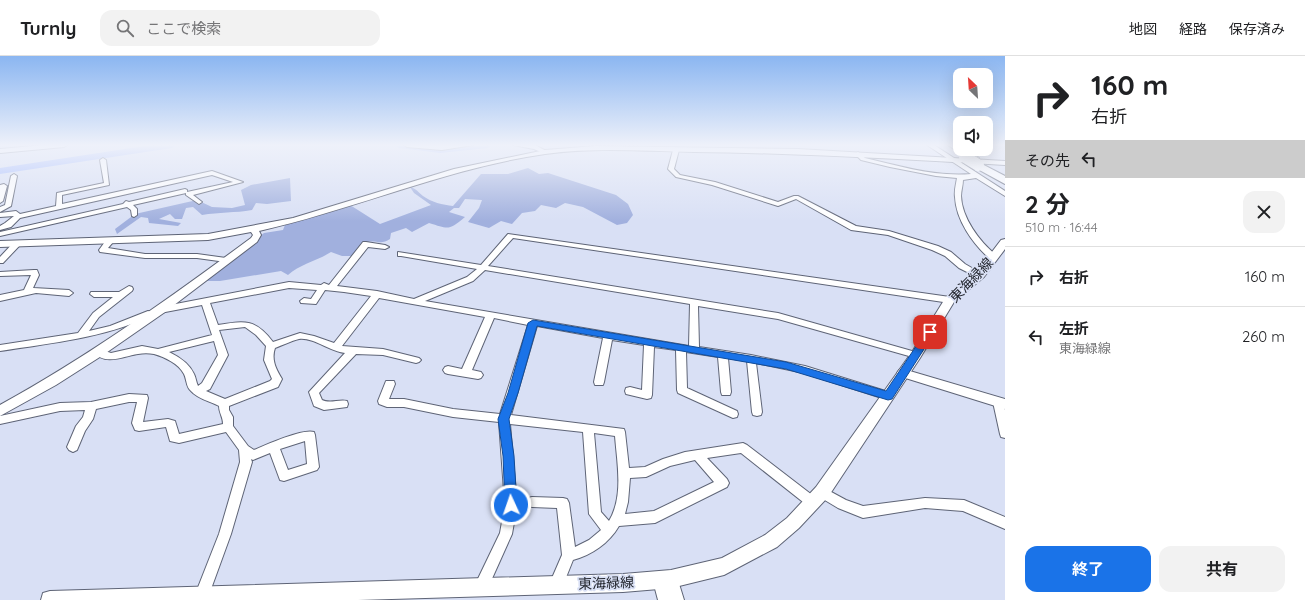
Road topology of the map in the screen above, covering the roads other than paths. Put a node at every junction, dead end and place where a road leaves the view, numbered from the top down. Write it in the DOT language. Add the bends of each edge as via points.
graph roads {
  1 [pos="105,170"];
  2 [pos="457,170"];
  3 [pos="672,170"];
  4 [pos="921,170"];
  5 [pos="971,170"];
  6 [pos="982,170"];
  7 [pos="986,170"];
  8 [pos="991,170"];
  9 [pos="14,176"];
  10 [pos="225,176"];
  11 [pos="1005,176"];
  12 [pos="964,178"];
  13 [pos="173,181"];
  14 [pos="1005,182"];
  15 [pos="0,186"];
  16 [pos="184,191"];
  17 [pos="119,193"];
  18 [pos="1005,194"];
  19 [pos="0,198"];
  20 [pos="199,202"];
  21 [pos="130,204"];
  22 [pos="59,207"];
  23 [pos="0,210"];
  24 [pos="0,215"];
  25 [pos="134,215"];
  26 [pos="18,216"];
  27 [pos="254,230"];
  28 [pos="1,231"];
  29 [pos="110,241"];
  30 [pos="1005,242"];
  31 [pos="18,243"];
  32 [pos="0,244"];
  33 [pos="385,247"];
  34 [pos="401,254"];
  35 [pos="993,257"];
  36 [pos="226,260"];
  37 [pos="0,261"];
  38 [pos="482,268"];
  39 [pos="0,274"];
  40 [pos="980,275"];
  41 [pos="328,287"];
  42 [pos="129,289"];
  43 [pos="27,292"];
  44 [pos="70,293"];
  45 [pos="94,294"];
  46 [pos="377,294"];
  47 [pos="121,295"];
  48 [pos="0,298"];
  49 [pos="950,300"];
  50 [pos="304,301"];
  51 [pos="416,301"];
  52 [pos="206,302"];
  53 [pos="694,303"];
  54 [pos="161,310"];
  55 [pos="491,314"];
  56 [pos="533,323"];
  57 [pos="217,333"];
  58 [pos="82,334"];
  59 [pos="608,336"];
  60 [pos="650,343"];
  61 [pos="271,346"];
  62 [pos="0,348"];
  63 [pos="335,348"];
  64 [pos="682,348"];
  65 [pos="354,350"];
  66 [pos="694,350"];
  67 [pos="99,352"];
  68 [pos="158,352"];
  69 [pos="724,355"];
  70 [pos="916,355"];
  71 [pos="751,358"];
  72 [pos="416,360"];
  73 [pos="448,370"];
  74 [pos="466,372"];
  75 [pos="903,373"];
  76 [pos="478,375"];
  77 [pos="599,382"];
  78 [pos="390,384"];
  79 [pos="198,391"];
  80 [pos="630,391"];
  81 [pos="726,392"];
  82 [pos="888,396"];
  83 [pos="1002,403"];
  84 [pos="224,404"];
  85 [pos="343,404"];
  86 [pos="91,406"];
  87 [pos="0,411"];
  88 [pos="757,412"];
  89 [pos="733,414"];
  90 [pos="504,419"];
  91 [pos="0,420"];
  92 [pos="228,427"];
  93 [pos="588,428"];
  94 [pos="1005,434"];
  95 [pos="274,446"];
  96 [pos="73,447"];
  97 [pos="244,449"];
  98 [pos="697,455"];
  99 [pos="624,473"];
  100 [pos="817,497"];
  101 [pos="532,502"];
  102 [pos="1005,523"];
  103 [pos="612,526"];
  104 [pos="569,555"];
  105 [pos="666,580"];
  106 [pos="556,585"];
  107 [pos="481,587"];
  108 [pos="461,594"];
  109 [pos="202,595"];
  110 [pos="50,600"];
  111 [pos="665,600"];
  112 [pos="677,600"];
  1 -- 22 [label="street" via="107,184 59,194"];
  2 -- 27 [label="street"];
  3 -- 40 [label="street" via="678,176 731,188 778,204 796,197 854,228 889,233 935,248"];
  4 -- 12 [label="street"];
  5 -- 12 [label="street"];
  6 -- 18 [label="street"];
  7 -- 14 [label="highway"];
  8 -- 11 [label="highway"];
  9 -- 23 [label="street" via="8,206"];
  10 -- 13 [label="street" via="212,173"];
  10 -- 16 [label="street" via="189,183"];
  10 -- 16 [label="street" via="240,182"];
  12 -- 35 [label="street" via="960,179 958,195 964,214 971,231"];
  13 -- 16 [label="street"];
  13 -- 17 [label="street"];
  15 -- 19 [label="street" via="4,186"];
  16 -- 20 [label="street"];
  16 -- 21 [label="street"];
  17 -- 21 [label="street"];
  17 -- 22 [label="street"];
  21 -- 25 [label="street"];
  21 -- 28 [label="street"];
  22 -- 26 [label="street"];
  24 -- 26 [label="street" via="16,212"];
  26 -- 28 [label="street"];
  27 -- 29 [label="street" via="208,237"];
  27 -- 36 [label="street" via="254,240"];
  29 -- 31 [label="street"];
  29 -- 36 [label="street" via="103,250 145,256 197,256"];
  30 -- 35 [label="main road, 東海緑線"];
  31 -- 32 [label="street"];
  31 -- 37 [label="street"];
  33 -- 41 [label="street" via="366,244"];
  34 -- 38 [label="street"];
  35 -- 40 [label="main road, 東海緑線"];
  36 -- 54 [label="street"];
  38 -- 49 [label="street" via="511,236"];
  38 -- 51 [label="street" via="470,279"];
  38 -- 53 [label="street"];
  39 -- 43 [label="street" via="34,272"];
  40 -- 49 [label="main road, 東海緑線"];
  41 -- 46 [label="street"];
  41 -- 50 [label="street" via="313,302"];
  41 -- 52 [label="street" via="279,286"];
  42 -- 47 [label="street"];
  43 -- 44 [label="street" via="36,290"];
  43 -- 48 [label="street"];
  45 -- 47 [label="street"];
  46 -- 51 [label="street"];
  46 -- 63 [label="street"];
  47 -- 58 [label="street" via="96,315"];
  49 -- 70 [label="main road, 東海緑線"];
  51 -- 55 [label="street"];
  52 -- 54 [label="street"];
  52 -- 57 [label="street"];
  53 -- 66 [label="street"];
  53 -- 70 [label="street" via="778,316"];
  54 -- 58 [label="street" via="119,326"];
  54 -- 67 [label="street"];
  55 -- 56 [label="street"];
  55 -- 74 [label="street"];
  56 -- 59 [label="street"];
  56 -- 90 [label="street"];
  57 -- 61 [label="street" via="238,324 248,325 268,340"];
  57 -- 68 [label="street"];
  57 -- 79 [label="street" via="223,355 206,386"];
  58 -- 62 [label="street"];
  59 -- 60 [label="street"];
  59 -- 77 [label="street"];
  60 -- 64 [label="street"];
  60 -- 80 [label="street" via="647,395"];
  61 -- 63 [label="street" via="300,336"];
  61 -- 84 [label="street" via="267,357 277,381 271,386"];
  63 -- 65 [label="street"];
  64 -- 66 [label="street"];
  64 -- 89 [label="street" via="682,390"];
  65 -- 72 [label="street" via="383,352"];
  65 -- 85 [label="street" via="314,392 318,403 324,406"];
  66 -- 69 [label="street"];
  67 -- 68 [label="street" via="112,356 141,350"];
  67 -- 87 [label="street"];
  68 -- 79 [label="street" via="182,365 188,372 193,387"];
  69 -- 71 [label="street"];
  69 -- 81 [label="street"];
  70 -- 75 [label="main road, 東海緑線"];
  71 -- 82 [label="street" via="786,365"];
  71 -- 88 [label="street"];
  73 -- 74 [label="street"];
  74 -- 76 [label="street"];
  75 -- 82 [label="main road, 東海緑線"];
  75 -- 83 [label="street"];
  78 -- 90 [label="street" via="383,401 387,403 404,403"];
  79 -- 84 [label="street"];
  82 -- 100 [label="main road, 東海緑線"];
  83 -- 94 [label="street"];
  84 -- 92 [label="street"];
  86 -- 91 [label="street" via="60,407"];
  86 -- 92 [label="street" via="129,398 143,398 137,423 139,427 168,423 171,424 174,438 179,439"];
  86 -- 96 [label="street" via="88,419 80,429"];
  90 -- 93 [label="street"];
  90 -- 107 [label="street" via="511,505 506,534"];
  92 -- 97 [label="street"];
  93 -- 99 [label="street" via="620,432"];
  93 -- 103 [label="street" via="595,514"];
  95 -- 97 [label="street" via="253,455"];
  97 -- 109 [label="street" via="246,462 225,534"];
  98 -- 99 [label="street" via="667,462 646,472"];
  98 -- 100 [label="street" via="743,448"];
  98 -- 103 [label="street" via="724,483 655,517"];
  99 -- 103 [label="street" via="623,499"];
  100 -- 102 [label="street" via="862,512 925,503 964,506"];
  100 -- 105 [label="main road, 東海緑線" via="793,523 755,551 724,566"];
  101 -- 104 [label="street" via="563,503"];
  103 -- 104 [label="street" via="599,542 581,552"];
  104 -- 106 [label="street"];
  105 -- 106 [label="main road, 東海緑線"];
  105 -- 111 [label="street"];
  105 -- 112 [label="street"];
  106 -- 107 [label="main road, 東海緑線"];
  107 -- 108 [label="main road, 東海緑線"];
  108 -- 109 [label="main road, 東海緑線"];
  109 -- 110 [label="main road, 東海緑線"];
}
